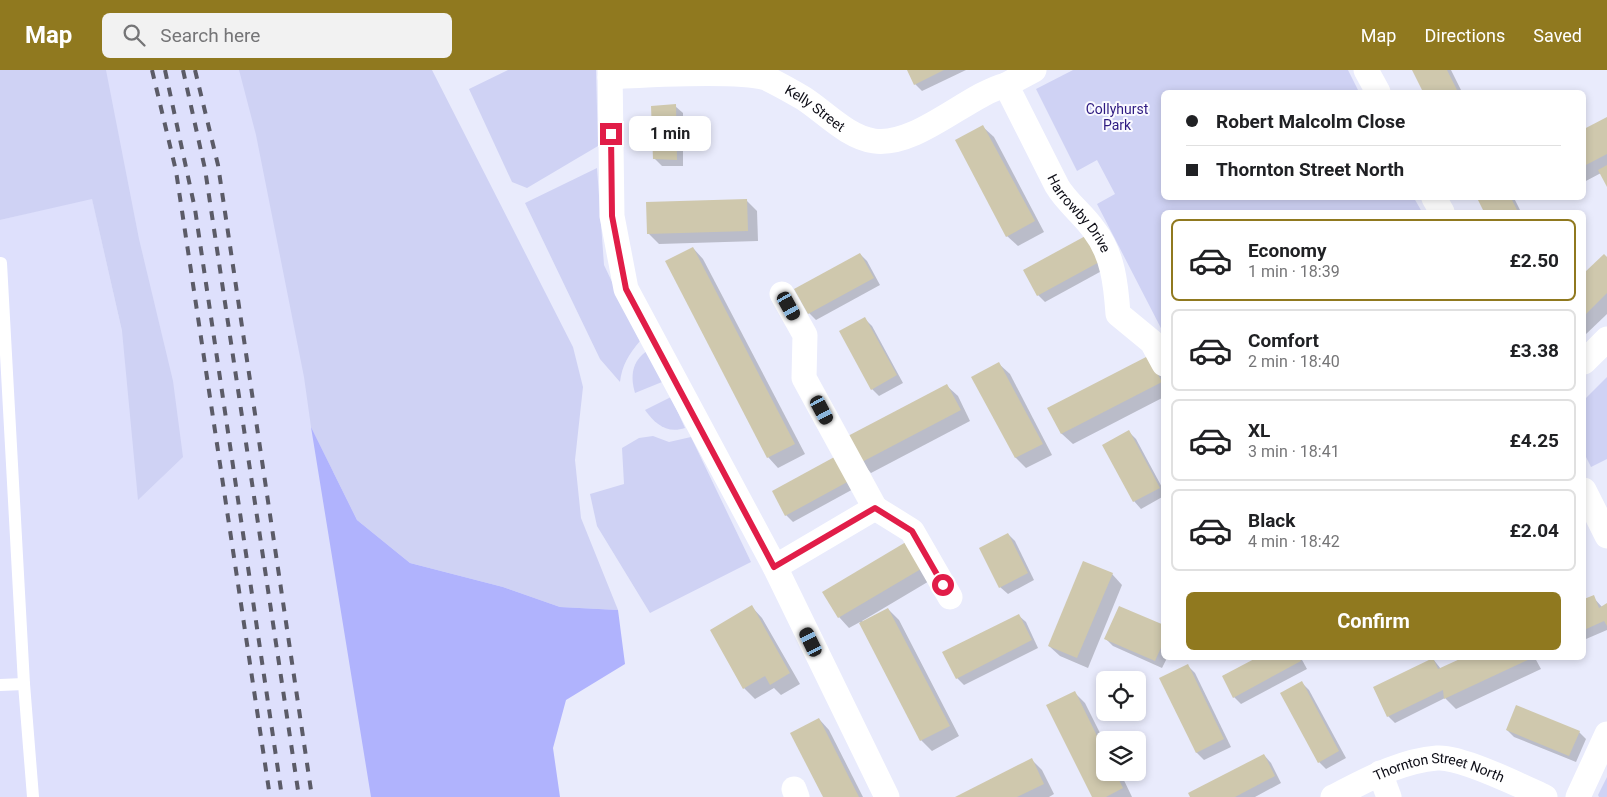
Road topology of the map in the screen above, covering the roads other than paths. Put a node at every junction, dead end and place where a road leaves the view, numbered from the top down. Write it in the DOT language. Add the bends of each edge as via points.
graph roads {
  1 [pos="1034,70"];
  2 [pos="1366,70"];
  3 [pos="742,72"];
  4 [pos="610,73"];
  5 [pos="1006,85"];
  6 [pos="1377,90"];
  7 [pos="1,263"];
  8 [pos="782,294"];
  9 [pos="1607,339"];
  10 [pos="1161,358"];
  11 [pos="1586,360"];
  12 [pos="1586,494"];
  13 [pos="875,508"];
  14 [pos="1607,536"];
  15 [pos="774,567"];
  16 [pos="950,597"];
  17 [pos="24,684"];
  18 [pos="0,685"];
  19 [pos="1607,734"];
  20 [pos="1380,773"];
  21 [pos="33,797"];
  22 [pos="887,797"];
  23 [pos="1333,797"];
  24 [pos="1389,797"];
  25 [pos="1545,797"];
  26 [pos="1578,797"];
  1 -- 5 [label="street"];
  2 -- 6 [label="street"];
  3 -- 4 [label="street, Kelly Street"];
  3 -- 5 [label="street, Kelly Street" via="779,84 852,133 875,141 899,138 922,129"];
  4 -- 15 [label="street" via="612,216 626,289"];
  5 -- 10 [label="street, Harrowby Drive" via="1060,192 1095,231 1115,273 1118,314 1152,342"];
  7 -- 17 [label="lane"];
  8 -- 13 [label="street" via="805,335 804,378"];
  9 -- 11 [label="street"];
  12 -- 14 [label="street"];
  13 -- 15 [label="street"];
  13 -- 16 [label="street" via="912,531"];
  15 -- 22 [label="street"];
  17 -- 18 [label="lane"];
  17 -- 21 [label="lane"];
  19 -- 26 [label="street"];
  20 -- 23 [label="street, Thornton Street North"];
  20 -- 24 [label="street"];
  20 -- 25 [label="street, Thornton Street North" via="1438,758 1477,768"];
}
